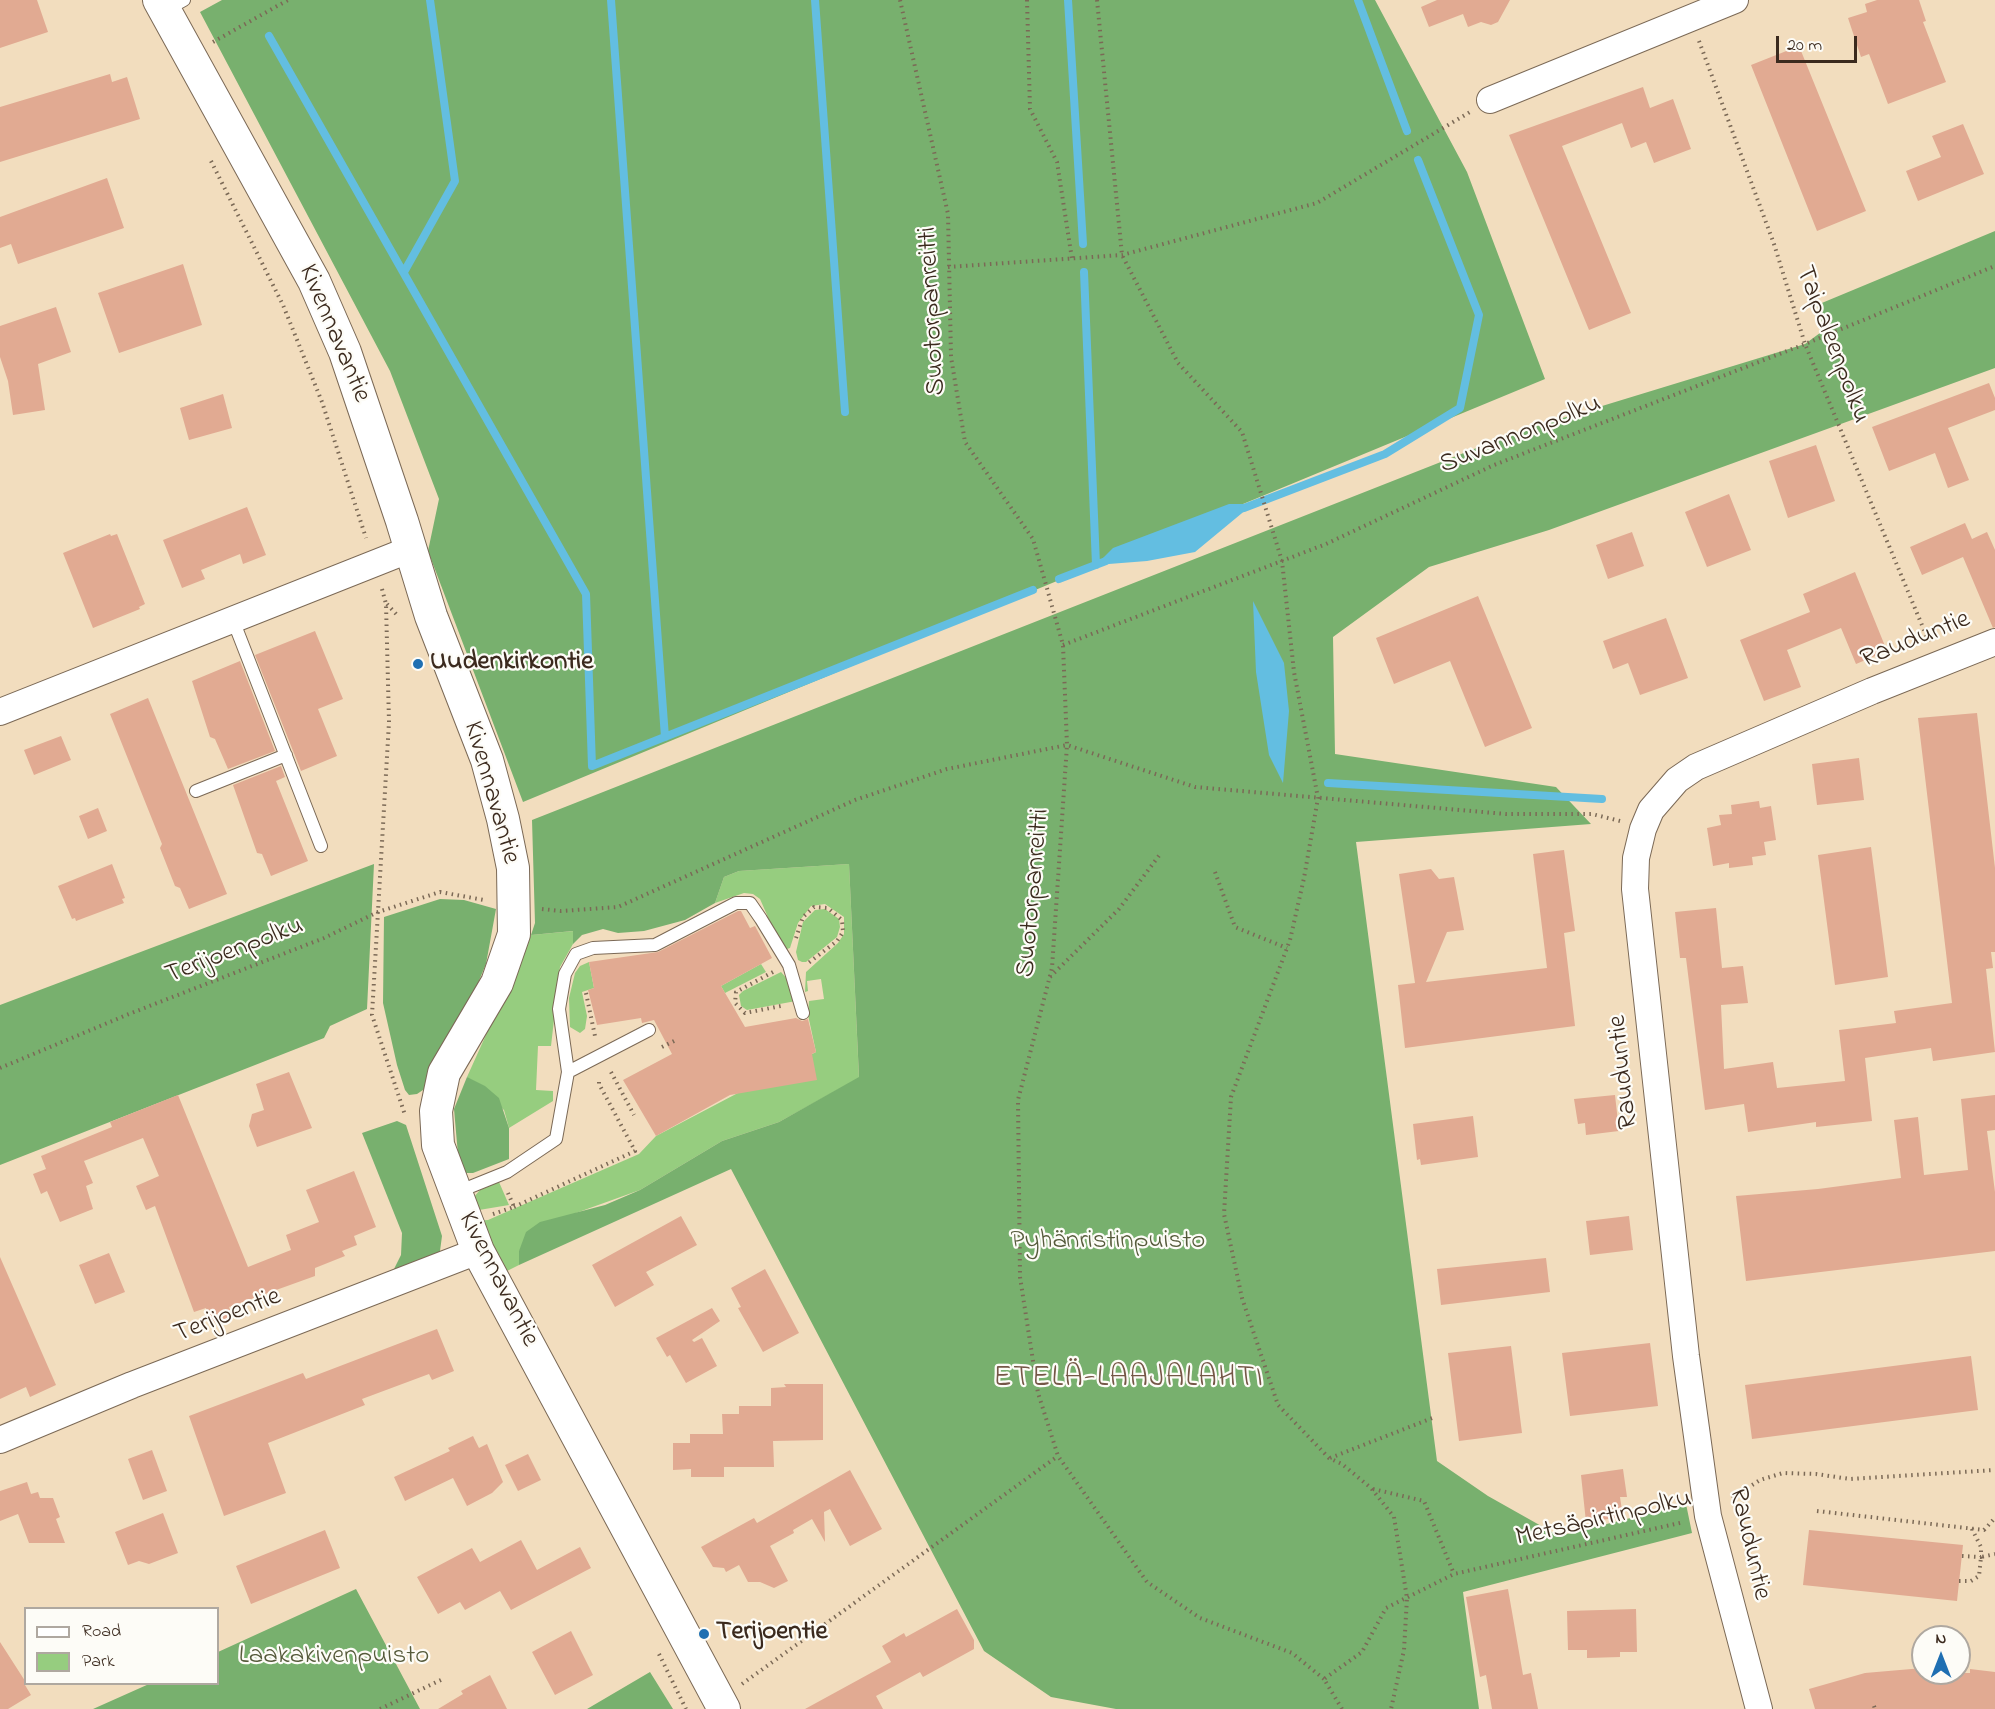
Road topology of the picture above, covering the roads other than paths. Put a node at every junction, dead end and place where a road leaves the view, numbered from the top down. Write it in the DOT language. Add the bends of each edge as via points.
graph roads {
  1 [pos="1735,0"];
  2 [pos="169,4"];
  3 [pos="1687,9"];
  4 [pos="1490,100"];
  5 [pos="411,549"];
  6 [pos="233,620"];
  7 [pos="1995,642"];
  8 [pos="0,712"];
  9 [pos="286,755"];
  10 [pos="196,790"];
  11 [pos="321,846"];
  12 [pos="802,1008"];
  13 [pos="649,1030"];
  14 [pos="568,1072"];
  15 [pos="454,1194"];
  16 [pos="478,1251"];
  17 [pos="0,1440"];
  18 [pos="722,1705"];
  19 [pos="1759,1709"];
  1 -- 3 [label="street"];
  2 -- 5 [label="street, Kivennavantie" via="323,299 345,352"];
  3 -- 4 [label="street"];
  5 -- 6 [label="street"];
  5 -- 15 [label="street, Kivennavantie" via="434,625 487,760 513,868 502,904 514,934 497,983 450,1060 439,1090 436,1135"];
  6 -- 8 [label="street"];
  6 -- 9 [label="lane"];
  7 -- 19 [label="street, Rauduntie" via="1696,767 1677,780 1651,810 1636,858 1635,889 1686,1356 1708,1516"];
  9 -- 10 [label="lane"];
  9 -- 11 [label="lane"];
  12 -- 14 [label="lane" via="789,965 750,903 736,903 655,945 593,948 576,954 565,974 559,1009"];
  13 -- 14 [label="lane"];
  14 -- 15 [label="lane" via="556,1139 507,1172"];
  15 -- 16 [label="street, Kivennavantie"];
  16 -- 17 [label="street, Terijoentie"];
  16 -- 18 [label="street, Kivennavantie"];
}
